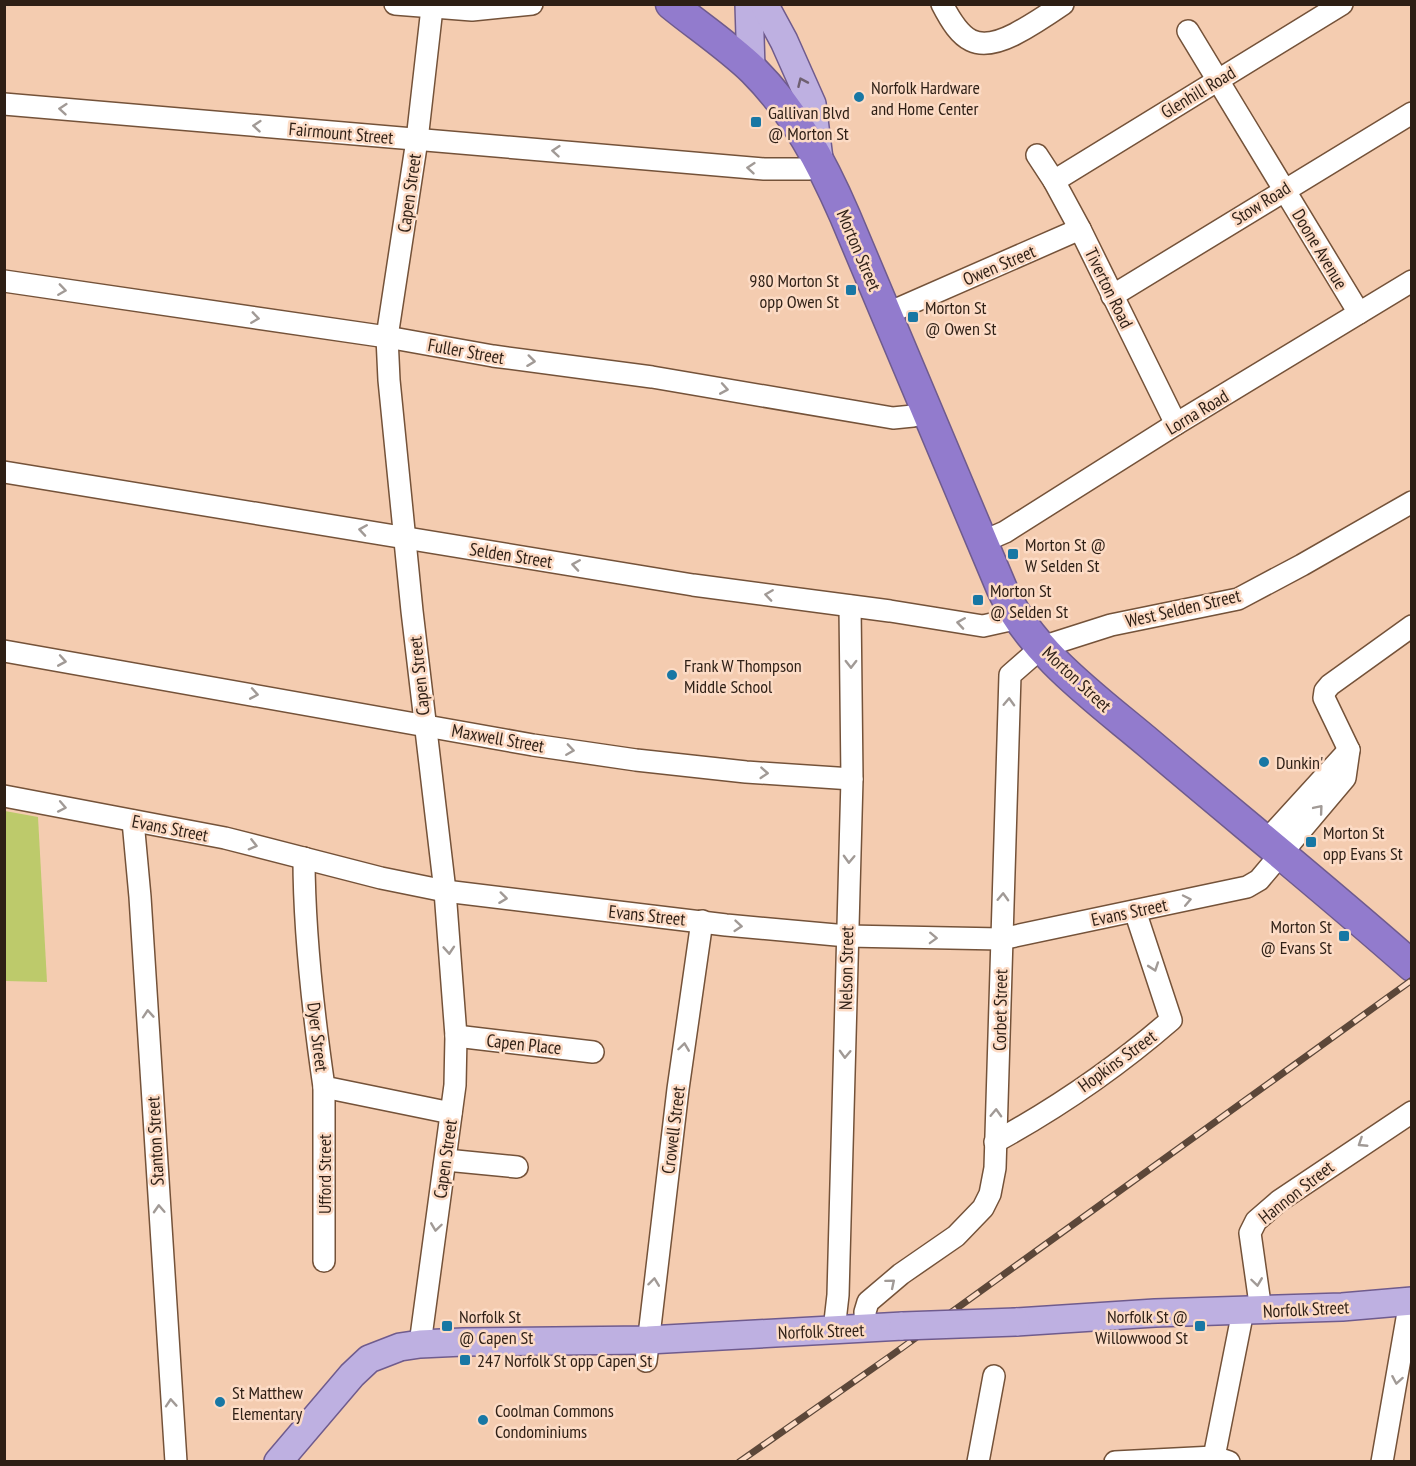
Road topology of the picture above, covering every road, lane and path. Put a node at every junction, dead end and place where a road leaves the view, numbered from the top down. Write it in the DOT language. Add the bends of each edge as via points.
graph roads {
  1 [pos="395,4"];
  2 [pos="532,4"];
  3 [pos="671,4"];
  4 [pos="942,4"];
  5 [pos="1063,4"];
  6 [pos="1342,4"];
  7 [pos="756,6"];
  8 [pos="432,8"];
  9 [pos="1188,31"];
  10 [pos="752,69"];
  11 [pos="1216,80"];
  12 [pos="4,104"];
  13 [pos="1412,113"];
  14 [pos="417,140"];
  15 [pos="1037,155"];
  16 [pos="816,164"];
  17 [pos="1054,181"];
  18 [pos="1285,189"];
  19 [pos="1080,230"];
  20 [pos="4,281"];
  21 [pos="1412,281"];
  22 [pos="1112,296"];
  23 [pos="886,314"];
  24 [pos="1359,314"];
  25 [pos="387,337"];
  26 [pos="926,411"];
  27 [pos="1176,424"];
  28 [pos="4,472"];
  29 [pos="1412,502"];
  30 [pos="406,537"];
  31 [pos="982,542"];
  32 [pos="850,606"];
  33 [pos="1019,618"];
  34 [pos="1412,626"];
  35 [pos="1042,647"];
  36 [pos="4,651"];
  37 [pos="425,726"];
  38 [pos="852,779"];
  39 [pos="4,796"];
  40 [pos="133,821"];
  41 [pos="1273,848"];
  42 [pos="304,858"];
  43 [pos="445,891"];
  44 [pos="1135,911"];
  45 [pos="702,921"];
  46 [pos="847,936"];
  47 [pos="1001,939"];
  48 [pos="1412,966"];
  49 [pos="456,1036"];
  50 [pos="592,1052"];
  51 [pos="324,1087"];
  52 [pos="1412,1112"];
  53 [pos="451,1113"];
  54 [pos="995,1142"];
  55 [pos="446,1160"];
  56 [pos="517,1167"];
  57 [pos="324,1261"];
  58 [pos="838,1295"];
  59 [pos="1411,1301"];
  60 [pos="868,1302"];
  61 [pos="1252,1311"];
  62 [pos="834,1330"];
  63 [pos="866,1330"];
  64 [pos="420,1344"];
  65 [pos="647,1351"];
  66 [pos="994,1376"];
  67 [pos="1221,1459"];
  68 [pos="176,1461"];
  69 [pos="278,1461"];
  70 [pos="978,1461"];
  71 [pos="1115,1461"];
  72 [pos="1382,1461"];
  1 -- 8 [label="street"];
  2 -- 8 [label="street" via="472,10"];
  3 -- 10 [label="highway"];
  4 -- 5 [label="street" via="965,36 987,45 1026,28"];
  6 -- 11 [label="street, Glenhill Road"];
  7 -- 10 [label="main road, Morton Street"];
  16 -- 7 [label="main road, Morton Street, one-way" via="812,104 784,41"];
  8 -- 14 [label="street, Capen Street"];
  9 -- 11 [label="street, Doone Avenue"];
  10 -- 16 [label="highway, Morton Street" via="788,112"];
  11 -- 17 [label="street, Glenhill Road"];
  11 -- 18 [label="street, Doone Avenue"];
  14 -- 12 [label="street, Fairmount Street, one-way"];
  13 -- 18 [label="street, Stow Road"];
  16 -- 14 [label="street, Fairmount Street, one-way" via="764,169"];
  14 -- 25 [label="street, Capen Street"];
  15 -- 17 [label="street, Tiverton Road"];
  16 -- 23 [label="highway, Morton Street" via="845,216"];
  17 -- 19 [label="street, Tiverton Road"];
  18 -- 22 [label="street, Stow Road"];
  18 -- 24 [label="street, Doone Avenue"];
  19 -- 22 [label="street, Tiverton Road"];
  19 -- 23 [label="street, Owen Street"];
  20 -- 25 [label="street, Fuller Street, one-way"];
  21 -- 24 [label="street, Lorna Road"];
  22 -- 27 [label="street, Tiverton Road"];
  23 -- 26 [label="highway, Morton Street"];
  24 -- 27 [label="street, Lorna Road"];
  25 -- 26 [label="street, Fuller Street, one-way" via="893,418"];
  25 -- 30 [label="street, Capen Street" via="388,380"];
  26 -- 31 [label="highway, Morton Street"];
  27 -- 31 [label="street, Lorna Road" via="1005,532"];
  30 -- 28 [label="street, Selden Street, one-way"];
  29 -- 35 [label="street, West Selden Street" via="1238,598 1111,625"];
  32 -- 30 [label="street, Selden Street, one-way" via="693,585"];
  30 -- 37 [label="street, Capen Street"];
  31 -- 33 [label="highway, Morton Street"];
  33 -- 32 [label="street, Selden Street, one-way" via="983,626"];
  32 -- 38 [label="street, Nelson Street, one-way"];
  33 -- 35 [label="highway, Morton Street"];
  34 -- 41 [label="street, Evans Street" via="1325,690 1324,698 1349,750 1345,778"];
  35 -- 41 [label="highway, Morton Street" via="1078,683"];
  47 -- 35 [label="street, Corbet Street, one-way" via="1010,675"];
  36 -- 37 [label="street, Maxwell Street, one-way"];
  37 -- 38 [label="street, Maxwell Street, one-way" via="636,760"];
  37 -- 43 [label="street, Capen Street"];
  38 -- 46 [label="street, Nelson Street, one-way"];
  39 -- 40 [label="street, Evans Street, one-way"];
  40 -- 42 [label="street, Evans Street, one-way"];
  68 -- 40 [label="street, Stanton Street, one-way"];
  44 -- 41 [label="street, Evans Street, one-way" via="1247,887 1259,880"];
  41 -- 48 [label="highway, Morton Street"];
  42 -- 43 [label="street, Evans Street"];
  42 -- 51 [label="street, Dyer Street" via="315,1029"];
  43 -- 45 [label="street, Evans Street, one-way"];
  43 -- 49 [label="street, Capen Street, one-way"];
  44 -- 47 [label="street, Evans Street"];
  44 -- 54 [label="street, Hopkins Street, one-way" via="1172,1020 1031,1123"];
  45 -- 46 [label="street, Evans Street, one-way"];
  65 -- 45 [label="street, Crowell Street, one-way"];
  46 -- 47 [label="street, Evans Street, one-way"];
  46 -- 58 [label="street, Nelson Street, one-way"];
  54 -- 47 [label="street, Corbet Street, one-way"];
  49 -- 50 [label="street, Capen Place"];
  49 -- 53 [label="street, Capen Street"];
  51 -- 53 [label="street, Dyer Street"];
  51 -- 57 [label="street, Ufford Street"];
  52 -- 61 [label="street, Hannon Street, one-way" via="1279,1201 1256,1221 1250,1233"];
  53 -- 55 [label="street, Capen Street"];
  60 -- 54 [label="street, Corbet Street, one-way" via="956,1236 983,1208 990,1194"];
  55 -- 56 [label="street"];
  55 -- 64 [label="street, Capen Street, one-way"];
  58 -- 60 [label="street" via="853,1302"];
  58 -- 62 [label="street, Nelson Street"];
  59 -- 61 [label="main road, Norfolk Street"];
  59 -- 72 [label="street, one-way"];
  60 -- 63 [label="street"];
  61 -- 63 [label="main road, Norfolk Street, bridge"];
  61 -- 67 [label="street, Hannon Street"];
  62 -- 63 [label="main road, Norfolk Street"];
  62 -- 65 [label="main road, Norfolk Street"];
  64 -- 65 [label="main road, Norfolk Street"];
  64 -- 69 [label="main road, Norfolk Street" via="369,1359"];
  66 -- 70 [label="street"];
  67 -- 71 [label="street"];
}
